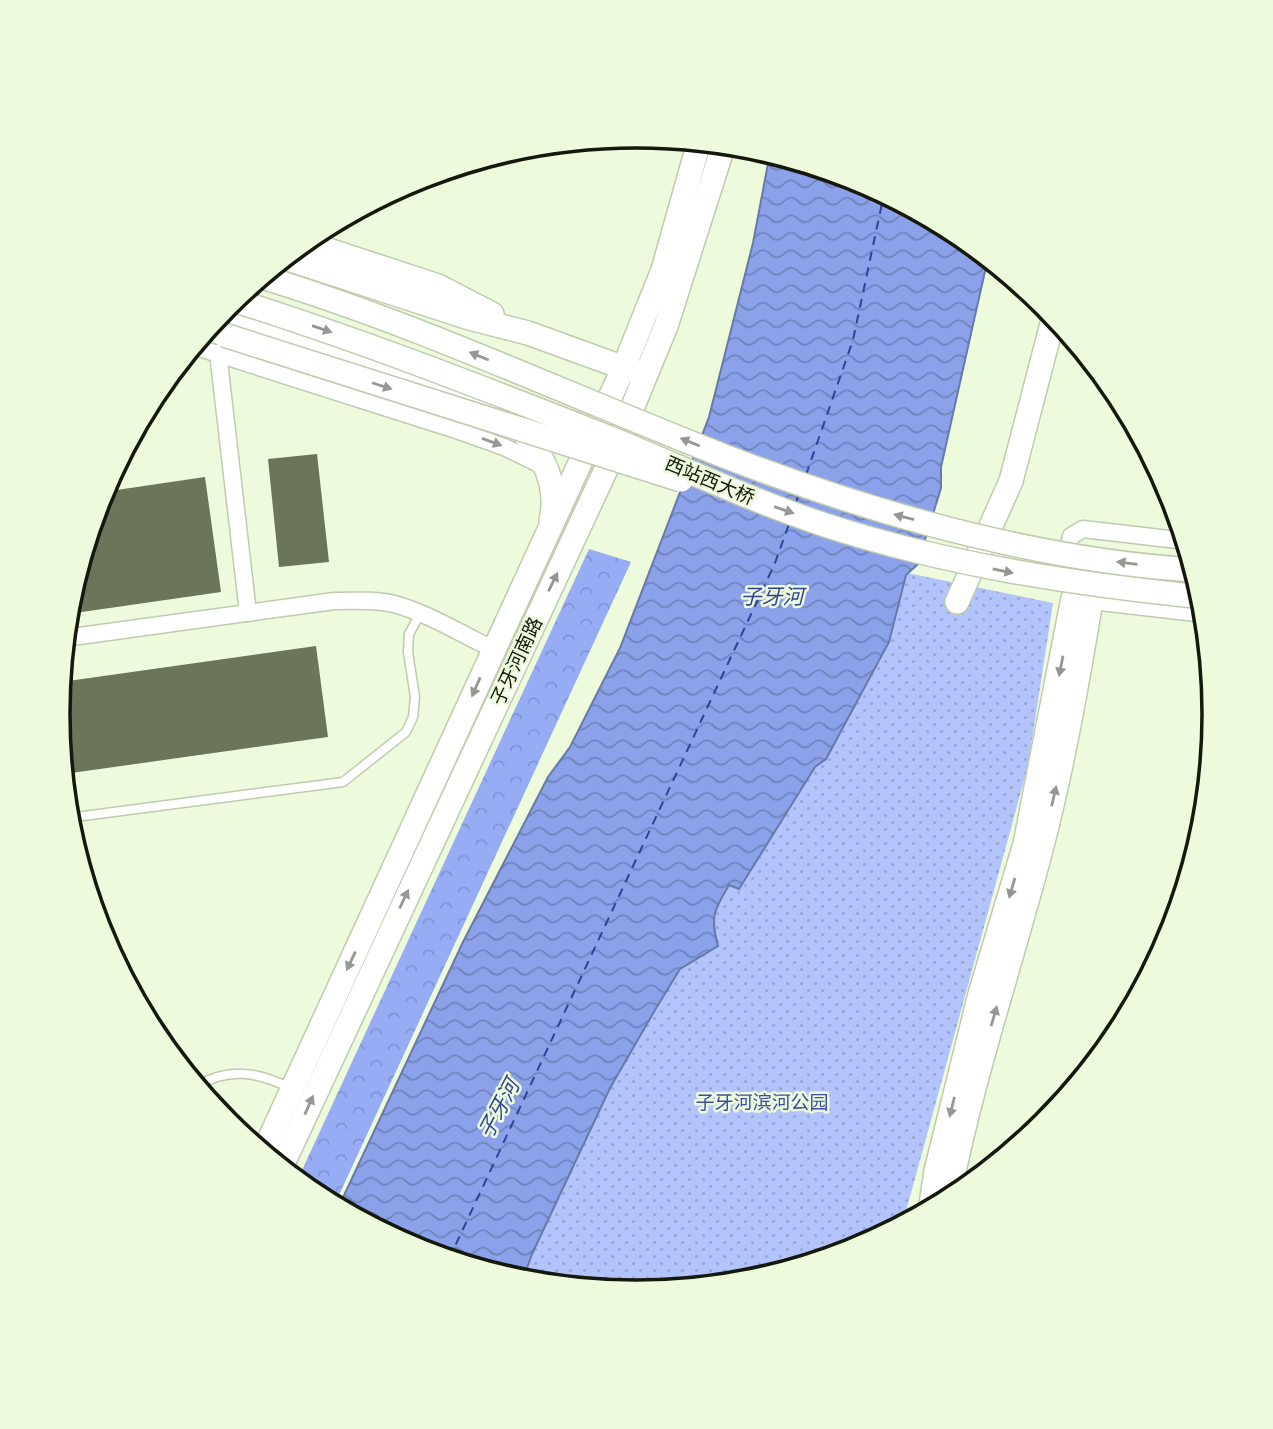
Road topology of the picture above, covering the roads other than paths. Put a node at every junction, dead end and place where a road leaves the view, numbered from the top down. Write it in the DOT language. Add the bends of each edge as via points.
graph roads {
  1 [pos="696,151"];
  2 [pos="721,155"];
  3 [pos="317,246"];
  4 [pos="297,262"];
  5 [pos="273,280"];
  6 [pos="246,304"];
  7 [pos="1051,329"];
  8 [pos="218,333"];
  9 [pos="218,333"];
  10 [pos="219,333"];
  11 [pos="217,334"];
  12 [pos="528,334"];
  13 [pos="621,374"];
  14 [pos="647,376"];
  15 [pos="501,411"];
  16 [pos="591,442"];
  17 [pos="619,442"];
  18 [pos="545,467"];
  19 [pos="574,481"];
  20 [pos="596,492"];
  21 [pos="746,497"];
  22 [pos="547,537"];
  23 [pos="1175,540"];
  24 [pos="1184,569"];
  25 [pos="1190,596"];
  26 [pos="1082,600"];
  27 [pos="957,602"];
  28 [pos="248,612"];
  29 [pos="1193,613"];
  30 [pos="420,614"];
  31 [pos="76,636"];
  32 [pos="493,649"];
  33 [pos="80,816"];
  34 [pos="206,1082"];
  35 [pos="293,1089"];
  36 [pos="267,1144"];
  37 [pos="285,1159"];
  38 [pos="952,1186"];
  39 [pos="932,1197"];
  1 -- 13 [label="main road, 子牙河南路" via="663,271"];
  2 -- 14 [label="main road, 子牙河南路"];
  3 -- 12 [label="main road" via="438,286"];
  4 -- 12 [label="main road"];
  24 -- 5 [label="main road, 西站西大桥, one-way, bridge" via="1052,552 874,509 725,456 332,298"];
  6 -- 21 [label="main road, 西站西大桥, one-way, bridge" via="508,397"];
  7 -- 27 [label="main road" via="1011,481"];
  8 -- 21 [label="main road, one-way, bridge" via="646,471"];
  9 -- 18 [label="street, one-way"];
  10 -- 15 [label="main road" via="260,325"];
  11 -- 28 [label="street"];
  12 -- 13 [label="main road" via="585,353"];
  13 -- 14 [label="main road"];
  13 -- 16 [label="main road, 子牙河南路"];
  13 -- 17 [label="main road" via="625,412"];
  14 -- 17 [label="main road, 子牙河南路"];
  15 -- 16 [label="main road"];
  15 -- 18 [label="main road" via="529,439"];
  16 -- 17 [label="main road"];
  16 -- 19 [label="main road, 子牙河南路"];
  17 -- 20 [label="main road, 子牙河南路"];
  18 -- 19 [label="street"];
  18 -- 22 [label="main road" via="554,502"];
  19 -- 20 [label="street"];
  19 -- 22 [label="main road, 子牙河南路"];
  37 -- 20 [label="main road, 子牙河南路, one-way"];
  21 -- 25 [label="main road, 西站西大桥, one-way, bridge" via="876,540 981,566 1052,580"];
  22 -- 32 [label="main road, 子牙河南路"];
  23 -- 26 [label="street" via="1083,529 1071,536 1061,581"];
  26 -- 29 [label="street"];
  38 -- 26 [label="main road, one-way" via="1063,757"];
  26 -- 39 [label="main road, one-way" via="1025,845 980,994"];
  28 -- 30 [label="street" via="372,601"];
  28 -- 31 [label="street"];
  30 -- 32 [label="street"];
  30 -- 33 [label="lane" via="409,634 413,717 406,732 343,782"];
  32 -- 35 [label="main road, 子牙河南路, one-way"];
  34 -- 35 [label="lane" via="227,1073 246,1073 269,1077"];
  35 -- 36 [label="main road, 子牙河南路"];
}
